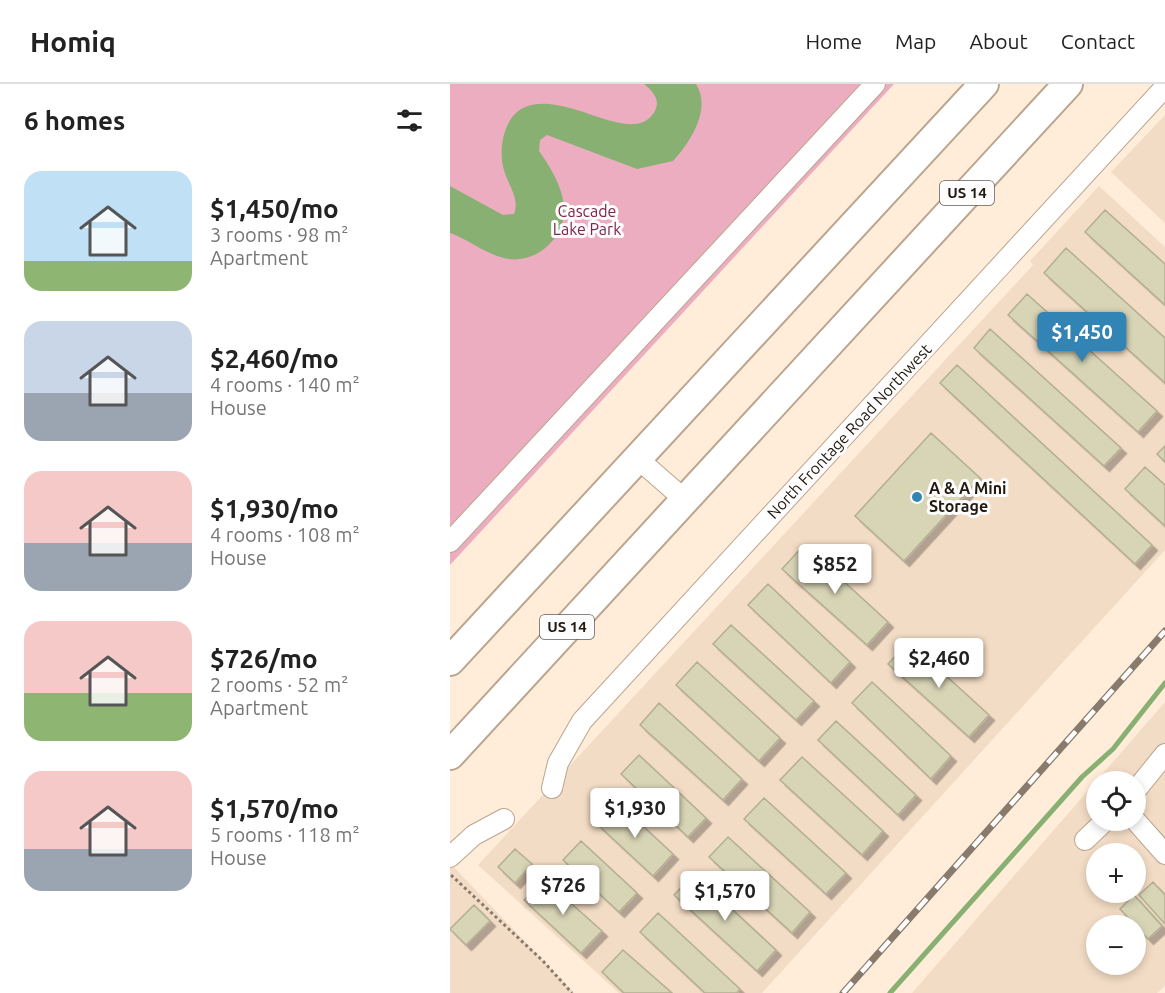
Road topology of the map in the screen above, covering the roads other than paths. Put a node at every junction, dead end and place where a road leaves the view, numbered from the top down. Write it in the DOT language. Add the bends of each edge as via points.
graph roads {
  1 [pos="875,84"];
  2 [pos="984,84"];
  3 [pos="1068,84"];
  4 [pos="1165,87"];
  5 [pos="637,458"];
  6 [pos="685,500"];
  7 [pos="450,542"];
  8 [pos="450,661"];
  9 [pos="1165,754"];
  10 [pos="450,755"];
  11 [pos="1146,778"];
  12 [pos="552,788"];
  13 [pos="504,819"];
  14 [pos="1094,831"];
  15 [pos="1145,831"];
  16 [pos="1085,840"];
  17 [pos="1165,854"];
  18 [pos="450,857"];
  1 -- 7 [label="street"];
  2 -- 5 [label="highway"];
  3 -- 6 [label="highway, US 14"];
  4 -- 12 [label="street, North Frontage Road Northwest" via="582,721 558,763"];
  5 -- 6 [label="street"];
  5 -- 8 [label="highway"];
  6 -- 10 [label="highway, US 14"];
  9 -- 11 [label="street"];
  13 -- 18 [label="street" via="474,836"];
  14 -- 16 [label="street"];
  15 -- 17 [label="street"];
}
